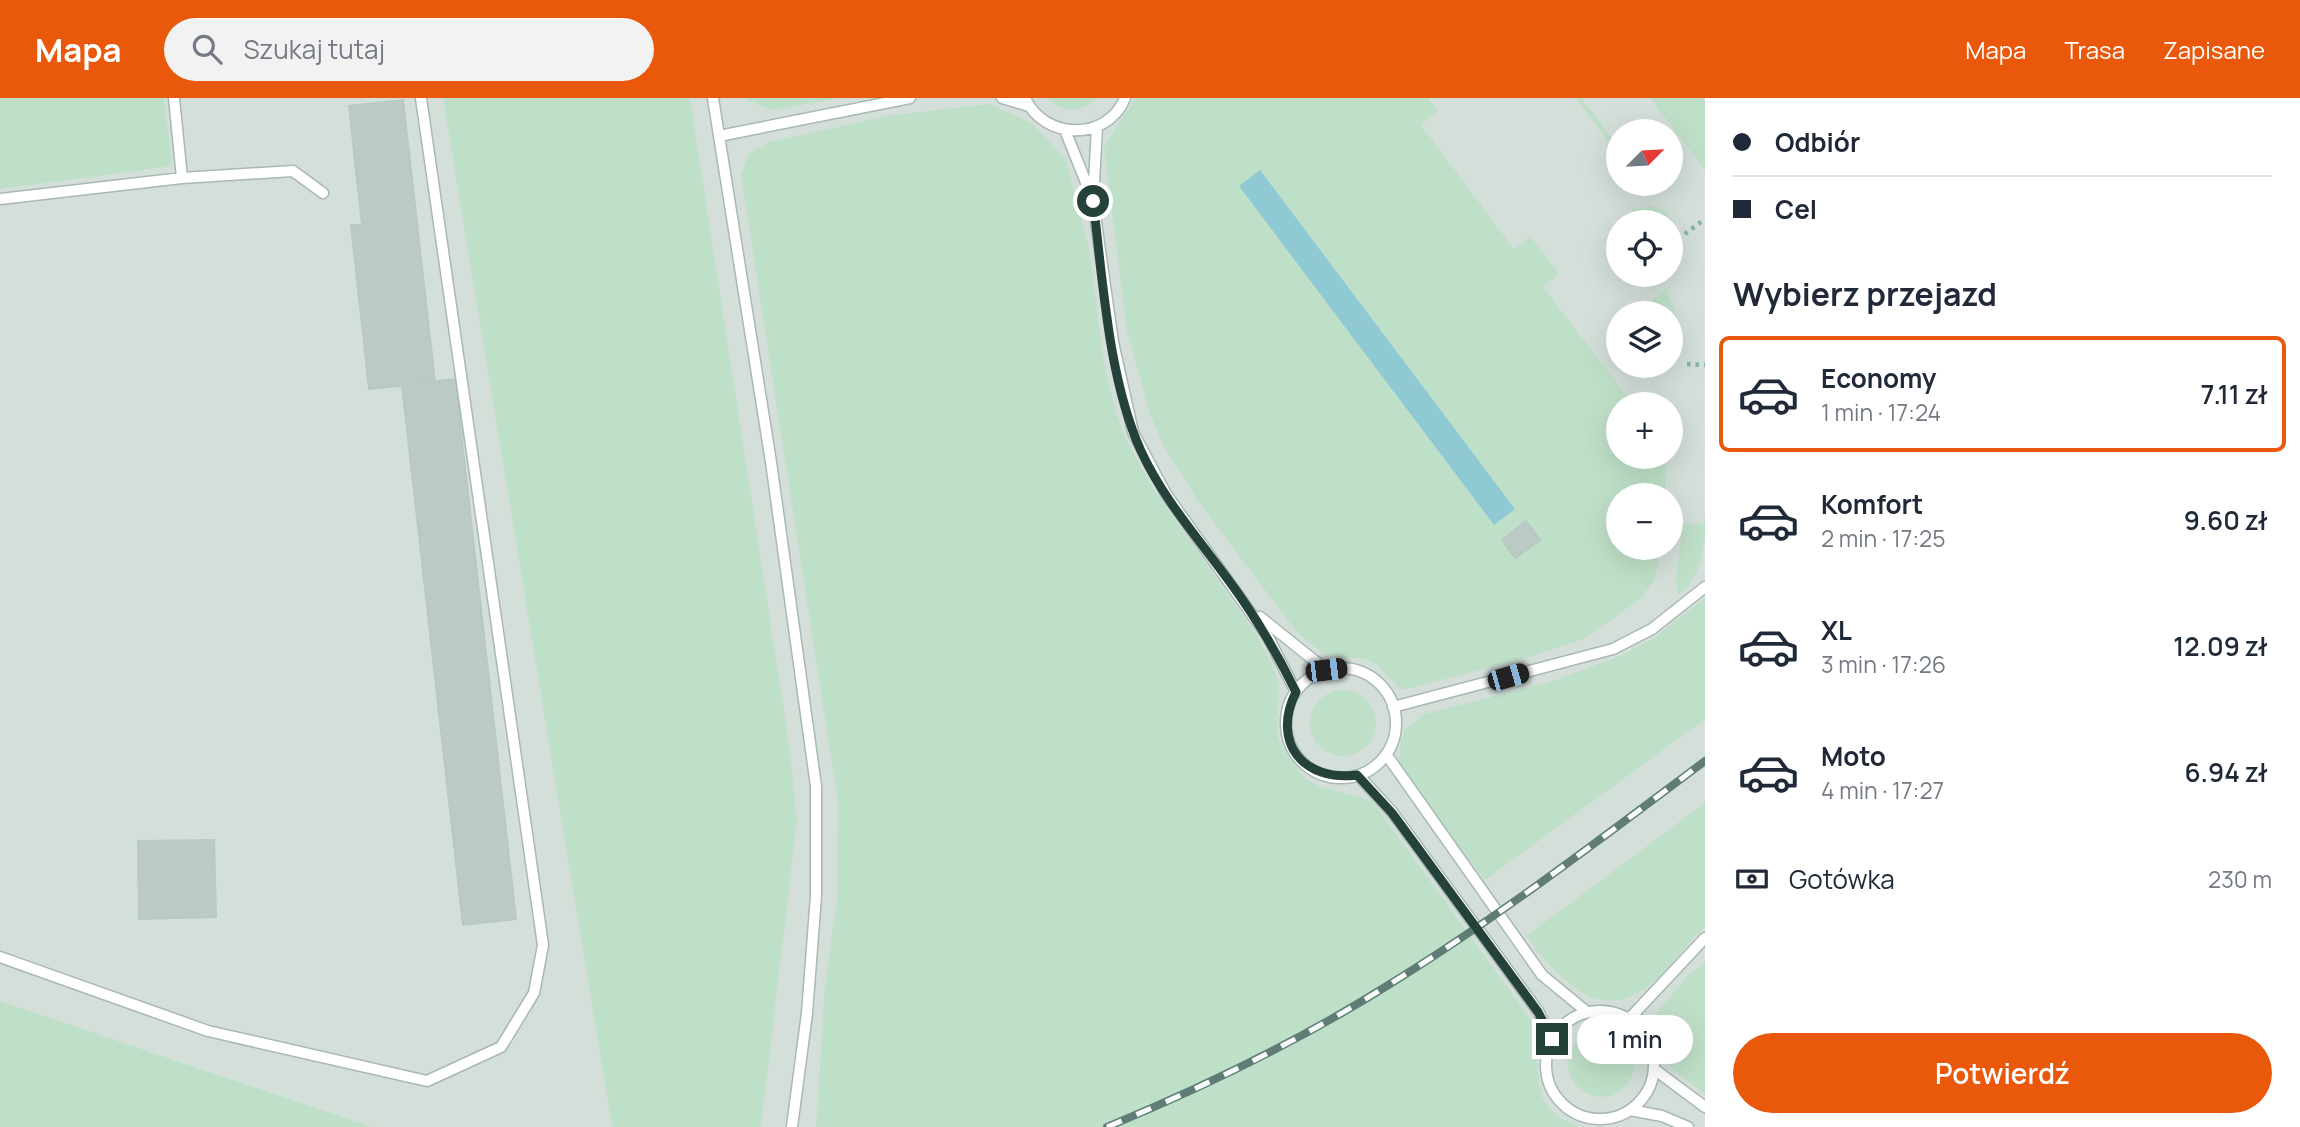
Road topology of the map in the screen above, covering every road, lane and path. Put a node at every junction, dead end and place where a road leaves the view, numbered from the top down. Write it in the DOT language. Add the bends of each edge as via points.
graph roads {
  1 [pos="174,98"];
  2 [pos="421,98"];
  3 [pos="713,98"];
  4 [pos="910,98"];
  5 [pos="1002,98"];
  6 [pos="1125,98"];
  7 [pos="1027,102"];
  8 [pos="1097,127"];
  9 [pos="1065,130"];
  10 [pos="719,136"];
  11 [pos="182,178"];
  12 [pos="323,193"];
  13 [pos="0,199"];
  14 [pos="1093,201"];
  15 [pos="1705,219"];
  16 [pos="1683,235"];
  17 [pos="1687,364"];
  18 [pos="1705,365"];
  19 [pos="1705,587"];
  20 [pos="1249,608"];
  21 [pos="1326,670"];
  22 [pos="1296,692"];
  23 [pos="1393,707"];
  24 [pos="1386,754"];
  25 [pos="1357,775"];
  26 [pos="1705,938"];
  27 [pos="0,957"];
  28 [pos="1587,1012"];
  29 [pos="1629,1019"];
  30 [pos="1552,1039"];
  31 [pos="1654,1069"];
  32 [pos="1705,1107"];
  33 [pos="1630,1110"];
  34 [pos="792,1127"];
  35 [pos="1688,1127"];
  1 -- 11 [label="lane"];
  2 -- 27 [label="lane" via="544,945 534,993 501,1047 427,1081 208,1031"];
  3 -- 10 [label="lane"];
  4 -- 10 [label="lane"];
  5 -- 7 [label="lane"];
  6 -- 8 [label="lane"];
  7 -- 9 [label="lane" via="1051,126"];
  8 -- 9 [label="lane"];
  8 -- 14 [label="lane"];
  9 -- 14 [label="lane"];
  10 -- 34 [label="lane" via="816,786 816,896"];
  11 -- 12 [label="lane" via="293,171"];
  11 -- 13 [label="lane"];
  14 -- 20 [label="lane" via="1113,342 1133,432 1166,494"];
  15 -- 16 [label="path"];
  17 -- 18 [label="path"];
  19 -- 23 [label="lane" via="1652,629 1613,649"];
  20 -- 21 [label="lane"];
  20 -- 22 [label="lane"];
  21 -- 22 [label="lane"];
  21 -- 23 [label="lane" via="1360,671 1386,691"];
  22 -- 25 [label="lane" via="1286,720 1294,752 1322,774"];
  23 -- 24 [label="lane" via="1395,729"];
  24 -- 25 [label="lane"];
  24 -- 28 [label="lane" via="1542,975"];
  25 -- 30 [label="lane" via="1392,813 1538,1012"];
  26 -- 29 [label="lane"];
  28 -- 29 [label="lane"];
  28 -- 30 [label="lane" via="1567,1022"];
  29 -- 31 [label="lane" via="1648,1041"];
  30 -- 33 [label="lane" via="1546,1070 1554,1092 1570,1110 1600,1119"];
  31 -- 32 [label="lane"];
  31 -- 33 [label="lane" via="1647,1092"];
  33 -- 35 [label="lane"];
}
